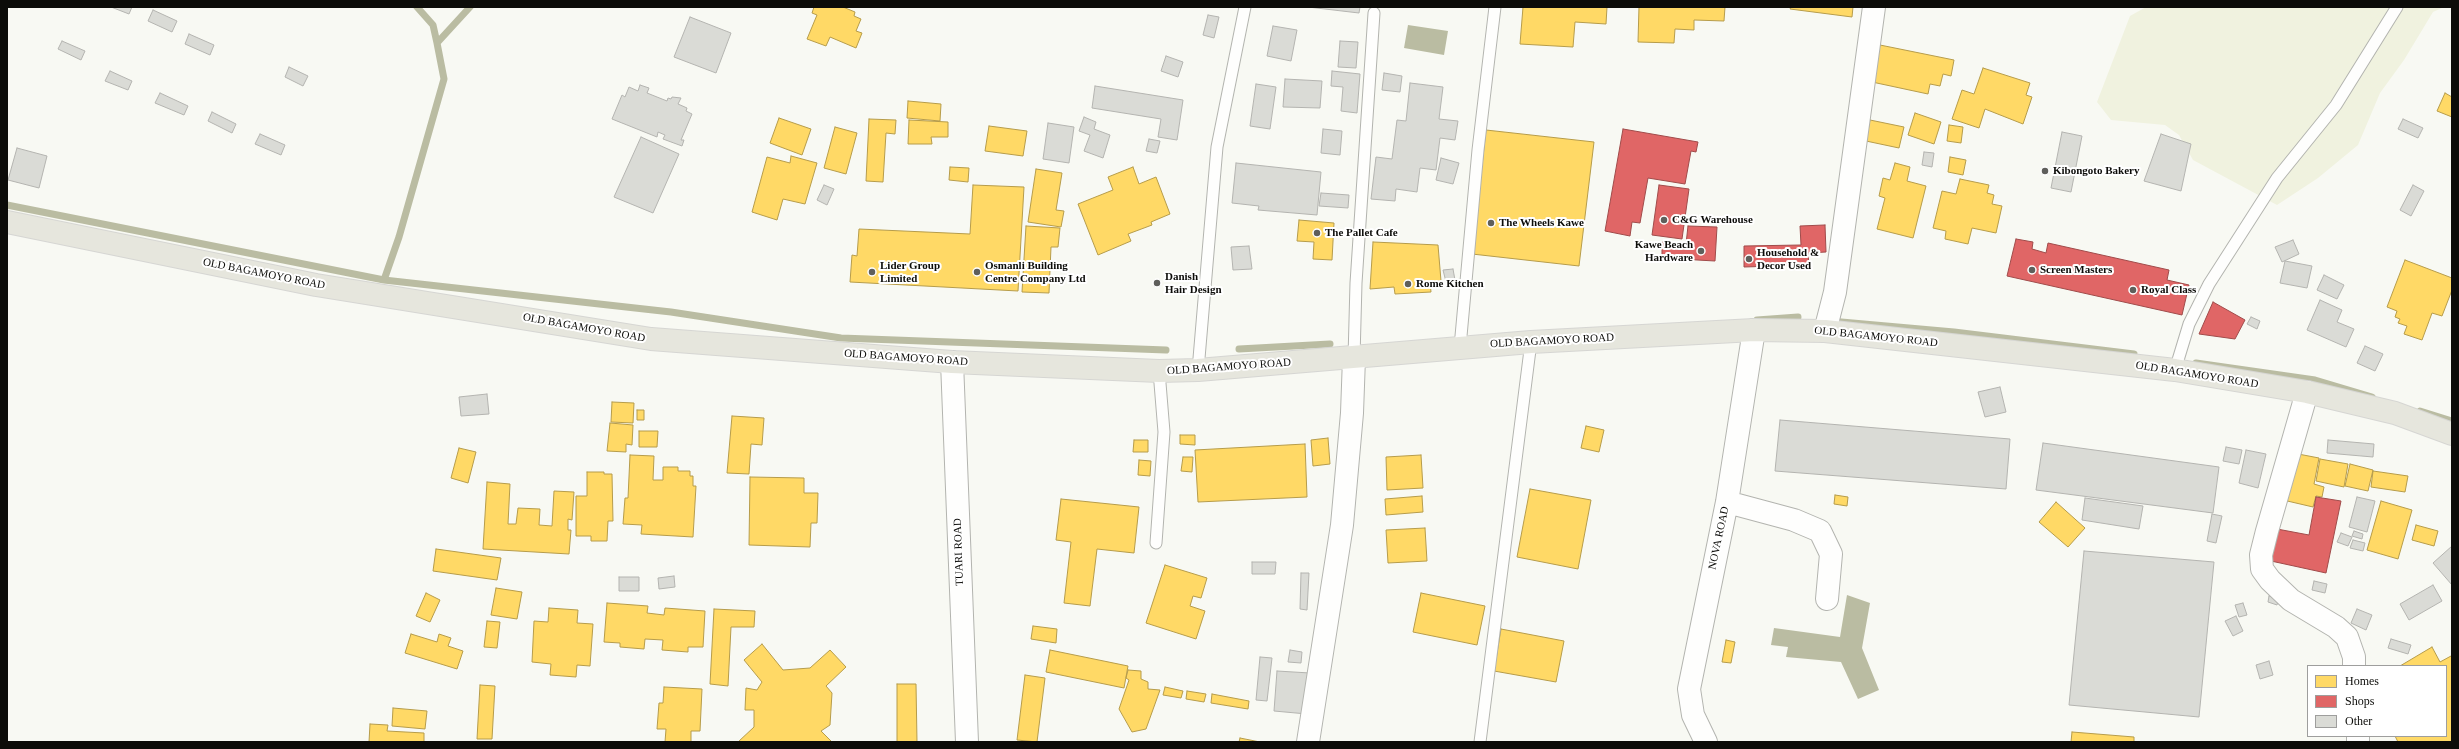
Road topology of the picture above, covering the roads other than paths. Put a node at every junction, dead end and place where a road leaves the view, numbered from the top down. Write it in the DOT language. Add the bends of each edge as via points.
graph roads {
  1 [pos="1245,7"];
  2 [pos="1495,7"];
  3 [pos="1874,7"];
  4 [pos="2397,7"];
  5 [pos="1374,13"];
  6 [pos="7,222"];
  7 [pos="1754,330"];
  8 [pos="1825,331"];
  9 [pos="1531,342"];
  10 [pos="1460,347"];
  11 [pos="1354,358"];
  12 [pos="952,362"];
  13 [pos="1198,370"];
  14 [pos="2175,370"];
  15 [pos="1159,371"];
  16 [pos="2307,392"];
  17 [pos="2452,434"];
  18 [pos="1727,502"];
  19 [pos="1156,543"];
  20 [pos="1828,599"];
  21 [pos="2354,665"];
  22 [pos="967,742"];
  23 [pos="1308,742"];
  24 [pos="1480,742"];
  25 [pos="1706,742"];
  1 -- 13 [label="lane" via="1217,147"];
  2 -- 10 [label="lane" via="1478,150"];
  3 -- 8 [label="street" via="1835,292"];
  4 -- 14 [label="lane" via="2336,105 2277,178 2209,284 2188,324"];
  5 -- 11 [label="lane" via="1356,283"];
  6 -- 12 [label="main road, OLD BAGAMOYO ROAD" via="316,285 651,339"];
  7 -- 8 [label="main road, OLD BAGAMOYO ROAD"];
  7 -- 9 [label="main road, OLD BAGAMOYO ROAD"];
  7 -- 18 [label="street, NOVA ROAD"];
  8 -- 14 [label="main road, OLD BAGAMOYO ROAD"];
  9 -- 10 [label="main road, OLD BAGAMOYO ROAD"];
  9 -- 24 [label="lane"];
  10 -- 11 [label="main road, OLD BAGAMOYO ROAD"];
  11 -- 13 [label="main road, OLD BAGAMOYO ROAD"];
  11 -- 23 [label="street" via="1342,525"];
  12 -- 15 [label="main road, OLD BAGAMOYO ROAD"];
  12 -- 22 [label="street, TUARI ROAD"];
  13 -- 15 [label="main road, OLD BAGAMOYO ROAD"];
  14 -- 16 [label="main road, OLD BAGAMOYO ROAD"];
  15 -- 19 [label="lane" via="1164,432"];
  16 -- 17 [label="main road, OLD BAGAMOYO ROAD" via="2395,413"];
  16 -- 21 [label="street" via="2261,555 2262,569 2291,600 2336,627 2347,637"];
  18 -- 20 [label="street" via="1794,520 1820,531 1831,554"];
  18 -- 25 [label="street, NOVA ROAD" via="1689,689 1692,715"];
}
